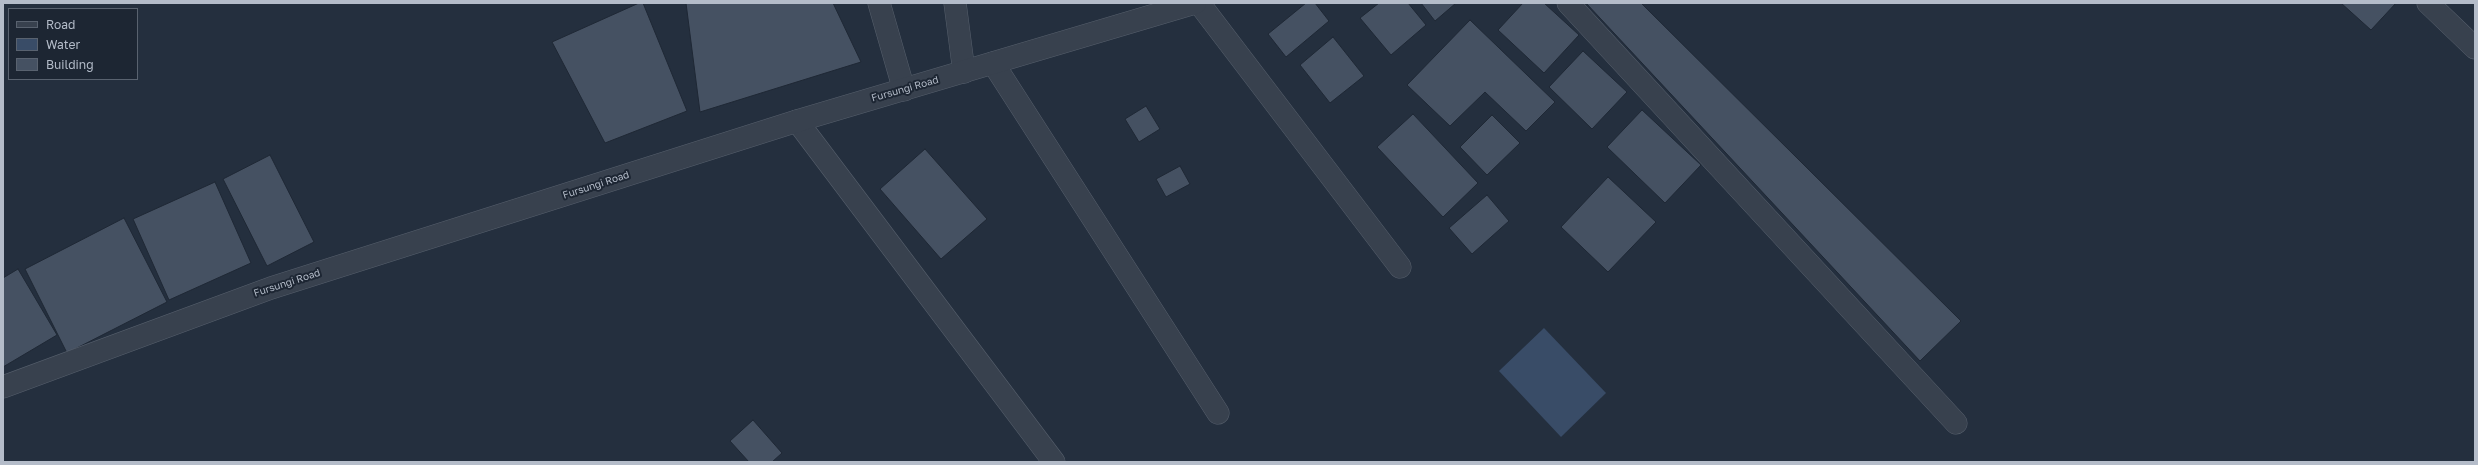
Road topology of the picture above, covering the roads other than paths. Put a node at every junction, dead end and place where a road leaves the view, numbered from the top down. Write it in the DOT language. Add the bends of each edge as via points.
graph roads {
  1 [pos="880,3"];
  2 [pos="955,3"];
  3 [pos="1197,3"];
  4 [pos="1568,3"];
  5 [pos="2428,3"];
  6 [pos="2475,48"];
  7 [pos="993,63"];
  8 [pos="964,72"];
  9 [pos="904,90"];
  10 [pos="797,121"];
  11 [pos="1400,267"];
  12 [pos="3,387"];
  13 [pos="1218,413"];
  14 [pos="1956,423"];
  15 [pos="1054,462"];
  1 -- 9 [label="street"];
  2 -- 8 [label="street"];
  3 -- 7 [label="street, Fursungi Road"];
  3 -- 11 [label="street"];
  4 -- 14 [label="street"];
  5 -- 6 [label="street"];
  7 -- 8 [label="street, Fursungi Road"];
  7 -- 13 [label="street"];
  8 -- 9 [label="street, Fursungi Road"];
  9 -- 10 [label="street, Fursungi Road"];
  10 -- 12 [label="street, Fursungi Road" via="271,288"];
  10 -- 15 [label="street"];
}
